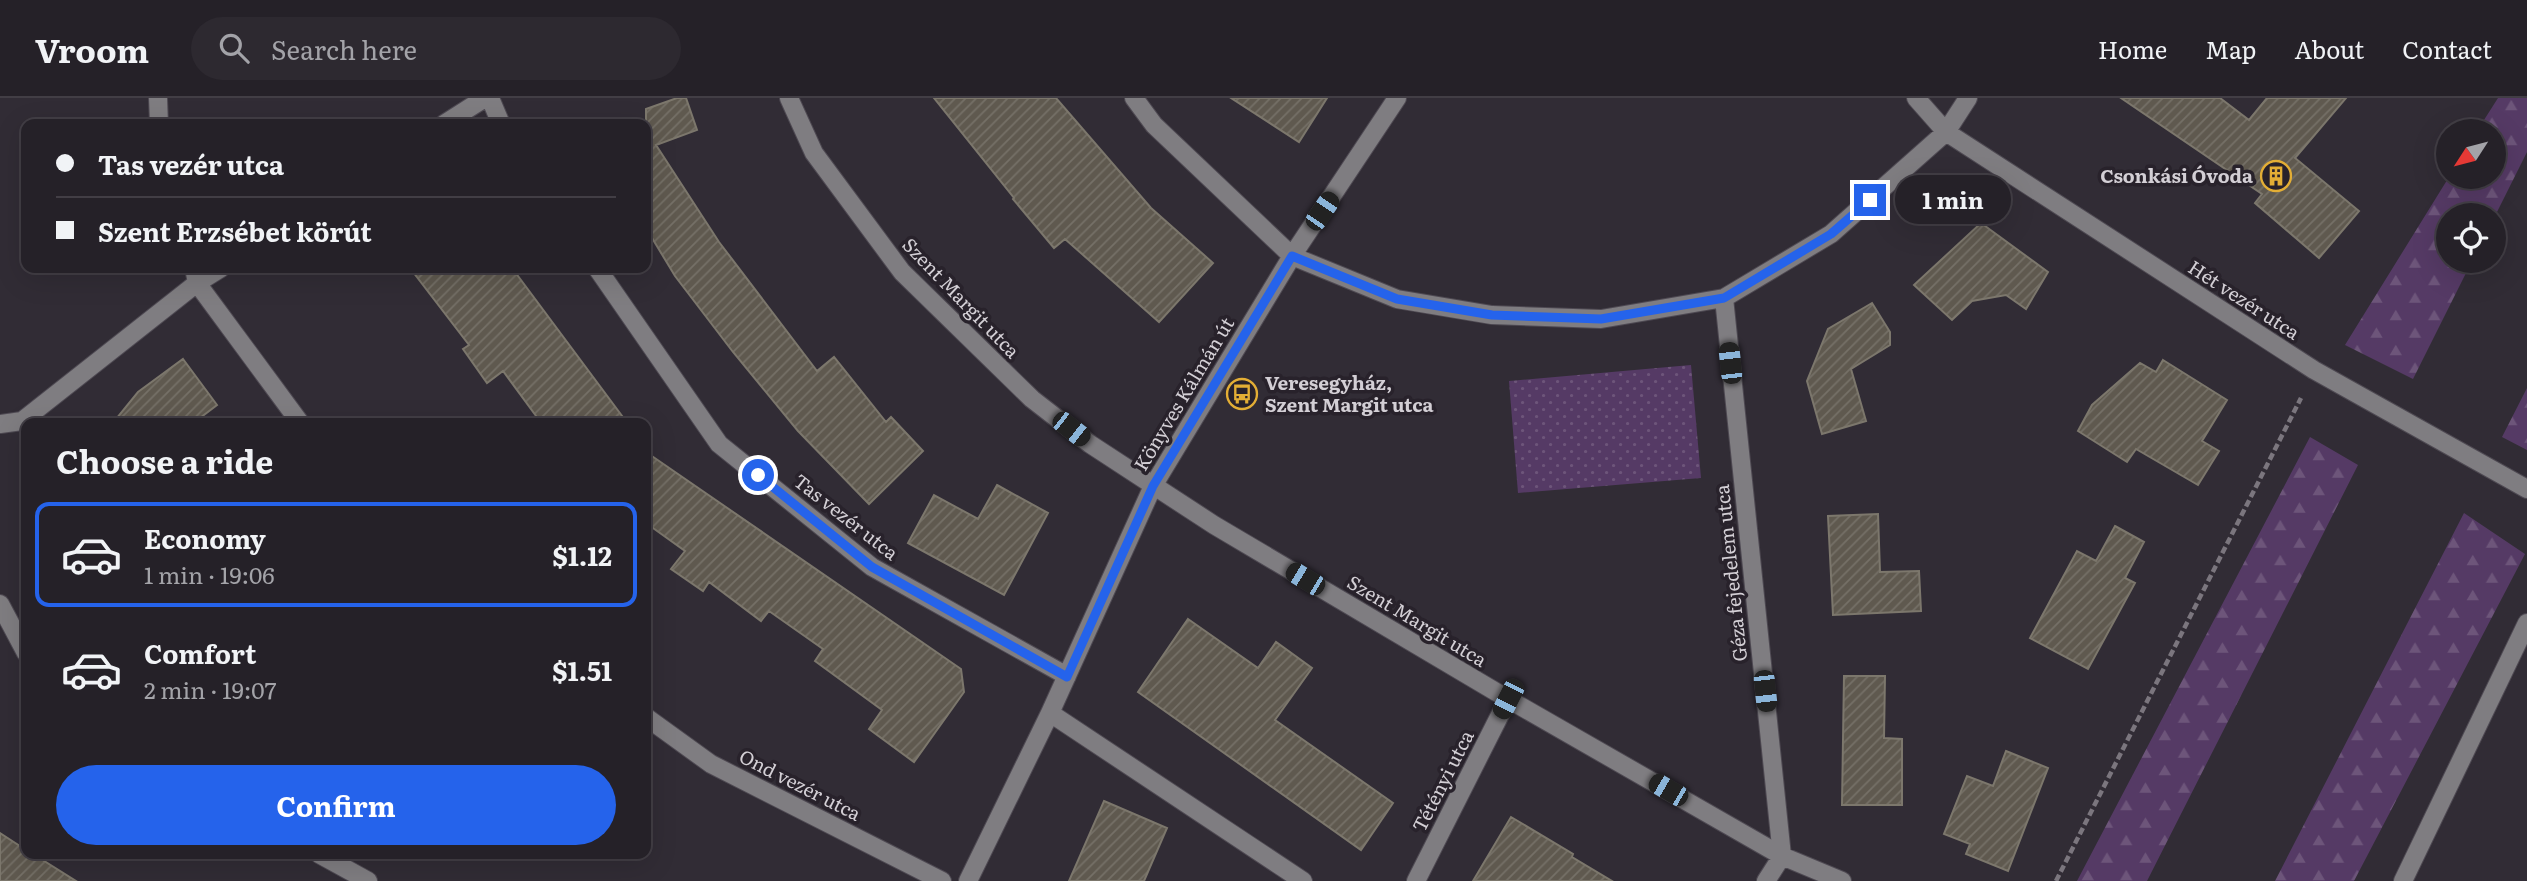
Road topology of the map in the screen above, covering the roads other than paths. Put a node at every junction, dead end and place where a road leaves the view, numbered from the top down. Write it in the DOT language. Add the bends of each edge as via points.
graph roads {
  1 [pos="159,98"];
  2 [pos="487,98"];
  3 [pos="789,98"];
  4 [pos="1134,98"];
  5 [pos="1397,98"];
  6 [pos="1916,98"];
  7 [pos="1968,98"];
  8 [pos="159,119"];
  9 [pos="452,119"];
  10 [pos="498,119"];
  11 [pos="1946,132"];
  12 [pos="1292,256"];
  13 [pos="600,273"];
  14 [pos="196,275"];
  15 [pos="1724,298"];
  16 [pos="26,418"];
  17 [pos="297,418"];
  18 [pos="21,421"];
  19 [pos="0,424"];
  20 [pos="1153,486"];
  21 [pos="2527,489"];
  22 [pos="0,604"];
  23 [pos="2527,623"];
  24 [pos="21,644"];
  25 [pos="1067,677"];
  26 [pos="1508,699"];
  27 [pos="1050,713"];
  28 [pos="651,721"];
  29 [pos="1782,856"];
  30 [pos="328,859"];
  31 [pos="368,881"];
  32 [pos="942,881"];
  33 [pos="968,881"];
  34 [pos="1303,881"];
  35 [pos="1416,881"];
  36 [pos="1766,881"];
  37 [pos="1842,881"];
  38 [pos="2403,881"];
  1 -- 8 [label="street"];
  2 -- 9 [label="street"];
  2 -- 10 [label="street"];
  3 -- 20 [label="street, Szent Margit utca" via="814,153 902,272 1032,399"];
  4 -- 12 [label="street" via="1154,125"];
  5 -- 12 [label="street, Könyves Kálmán út"];
  6 -- 11 [label="street, Hét vezér utca"];
  7 -- 11 [label="street"];
  11 -- 15 [label="street" via="1831,234"];
  11 -- 21 [label="street, Hét vezér utca" via="2314,370"];
  12 -- 15 [label="street" via="1397,299 1492,315 1601,319"];
  12 -- 20 [label="street, Könyves Kálmán út"];
  13 -- 25 [label="street, Tas vezér utca" via="719,444 872,567"];
  14 -- 16 [label="street"];
  14 -- 17 [label="street"];
  15 -- 29 [label="street, Géza fejedelem utca"];
  18 -- 19 [label="street"];
  20 -- 25 [label="street, Könyves Kálmán út"];
  20 -- 26 [label="street, Szent Margit utca"];
  22 -- 24 [label="street"];
  23 -- 38 [label="street"];
  25 -- 27 [label="street, Könyves Kálmán út"];
  26 -- 29 [label="street, Szent Margit utca"];
  26 -- 35 [label="street, Tétényi utca"];
  27 -- 33 [label="street, Könyves Kálmán út"];
  27 -- 34 [label="street"];
  28 -- 32 [label="street, Ond vezér utca" via="711,764"];
  29 -- 36 [label="street"];
  29 -- 37 [label="street, Szent Margit utca"];
  30 -- 31 [label="street"];
}
